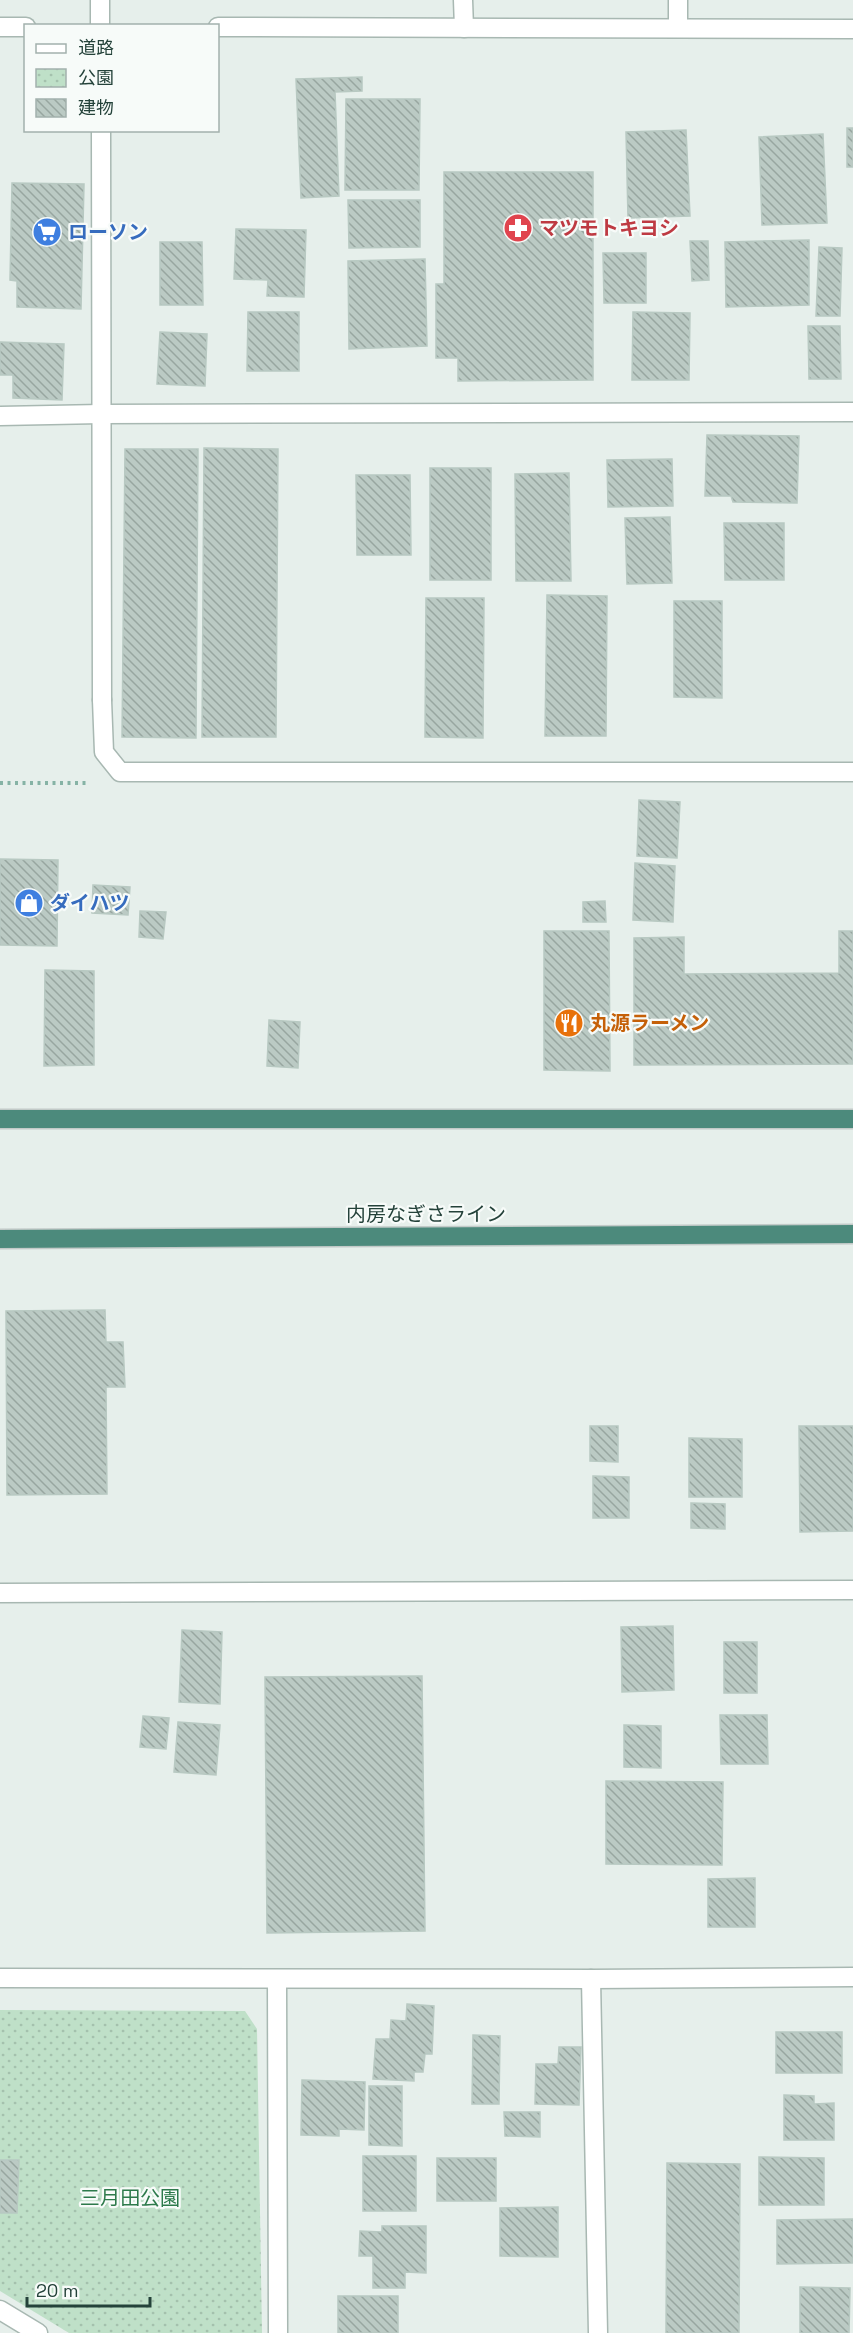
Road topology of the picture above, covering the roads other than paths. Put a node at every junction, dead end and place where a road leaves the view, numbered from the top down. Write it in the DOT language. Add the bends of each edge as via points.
graph roads {
  1 [pos="100,0"];
  2 [pos="463,0"];
  3 [pos="678,0"];
  4 [pos="100,24"];
  5 [pos="0,27"];
  6 [pos="24,27"];
  7 [pos="219,27"];
  8 [pos="464,28"];
  9 [pos="678,28"];
  10 [pos="853,29"];
  11 [pos="100,132"];
  12 [pos="853,412"];
  13 [pos="101,414"];
  14 [pos="0,416"];
  15 [pos="853,772"];
  16 [pos="0,1119"];
  17 [pos="853,1119"];
  18 [pos="853,1234"];
  19 [pos="0,1239"];
  20 [pos="853,1590"];
  21 [pos="0,1593"];
  22 [pos="853,1977"];
  23 [pos="0,1978"];
  24 [pos="277,1979"];
  25 [pos="591,1979"];
  26 [pos="0,2310"];
  27 [pos="38,2333"];
  28 [pos="278,2333"];
  29 [pos="598,2333"];
  1 -- 4 [label="street"];
  2 -- 8 [label="street"];
  3 -- 9 [label="street"];
  5 -- 6 [label="street"];
  7 -- 8 [label="street"];
  8 -- 9 [label="street"];
  9 -- 10 [label="street"];
  11 -- 13 [label="street"];
  12 -- 13 [label="street"];
  13 -- 14 [label="street"];
  13 -- 15 [label="street" via="104,752 120,772"];
  16 -- 17 [label="highway"];
  18 -- 19 [label="highway, 内房なぎさライン"];
  20 -- 21 [label="street"];
  22 -- 25 [label="street"];
  23 -- 24 [label="street"];
  24 -- 25 [label="street"];
  24 -- 28 [label="street"];
  25 -- 29 [label="street"];
  26 -- 27 [label="street"];
}
